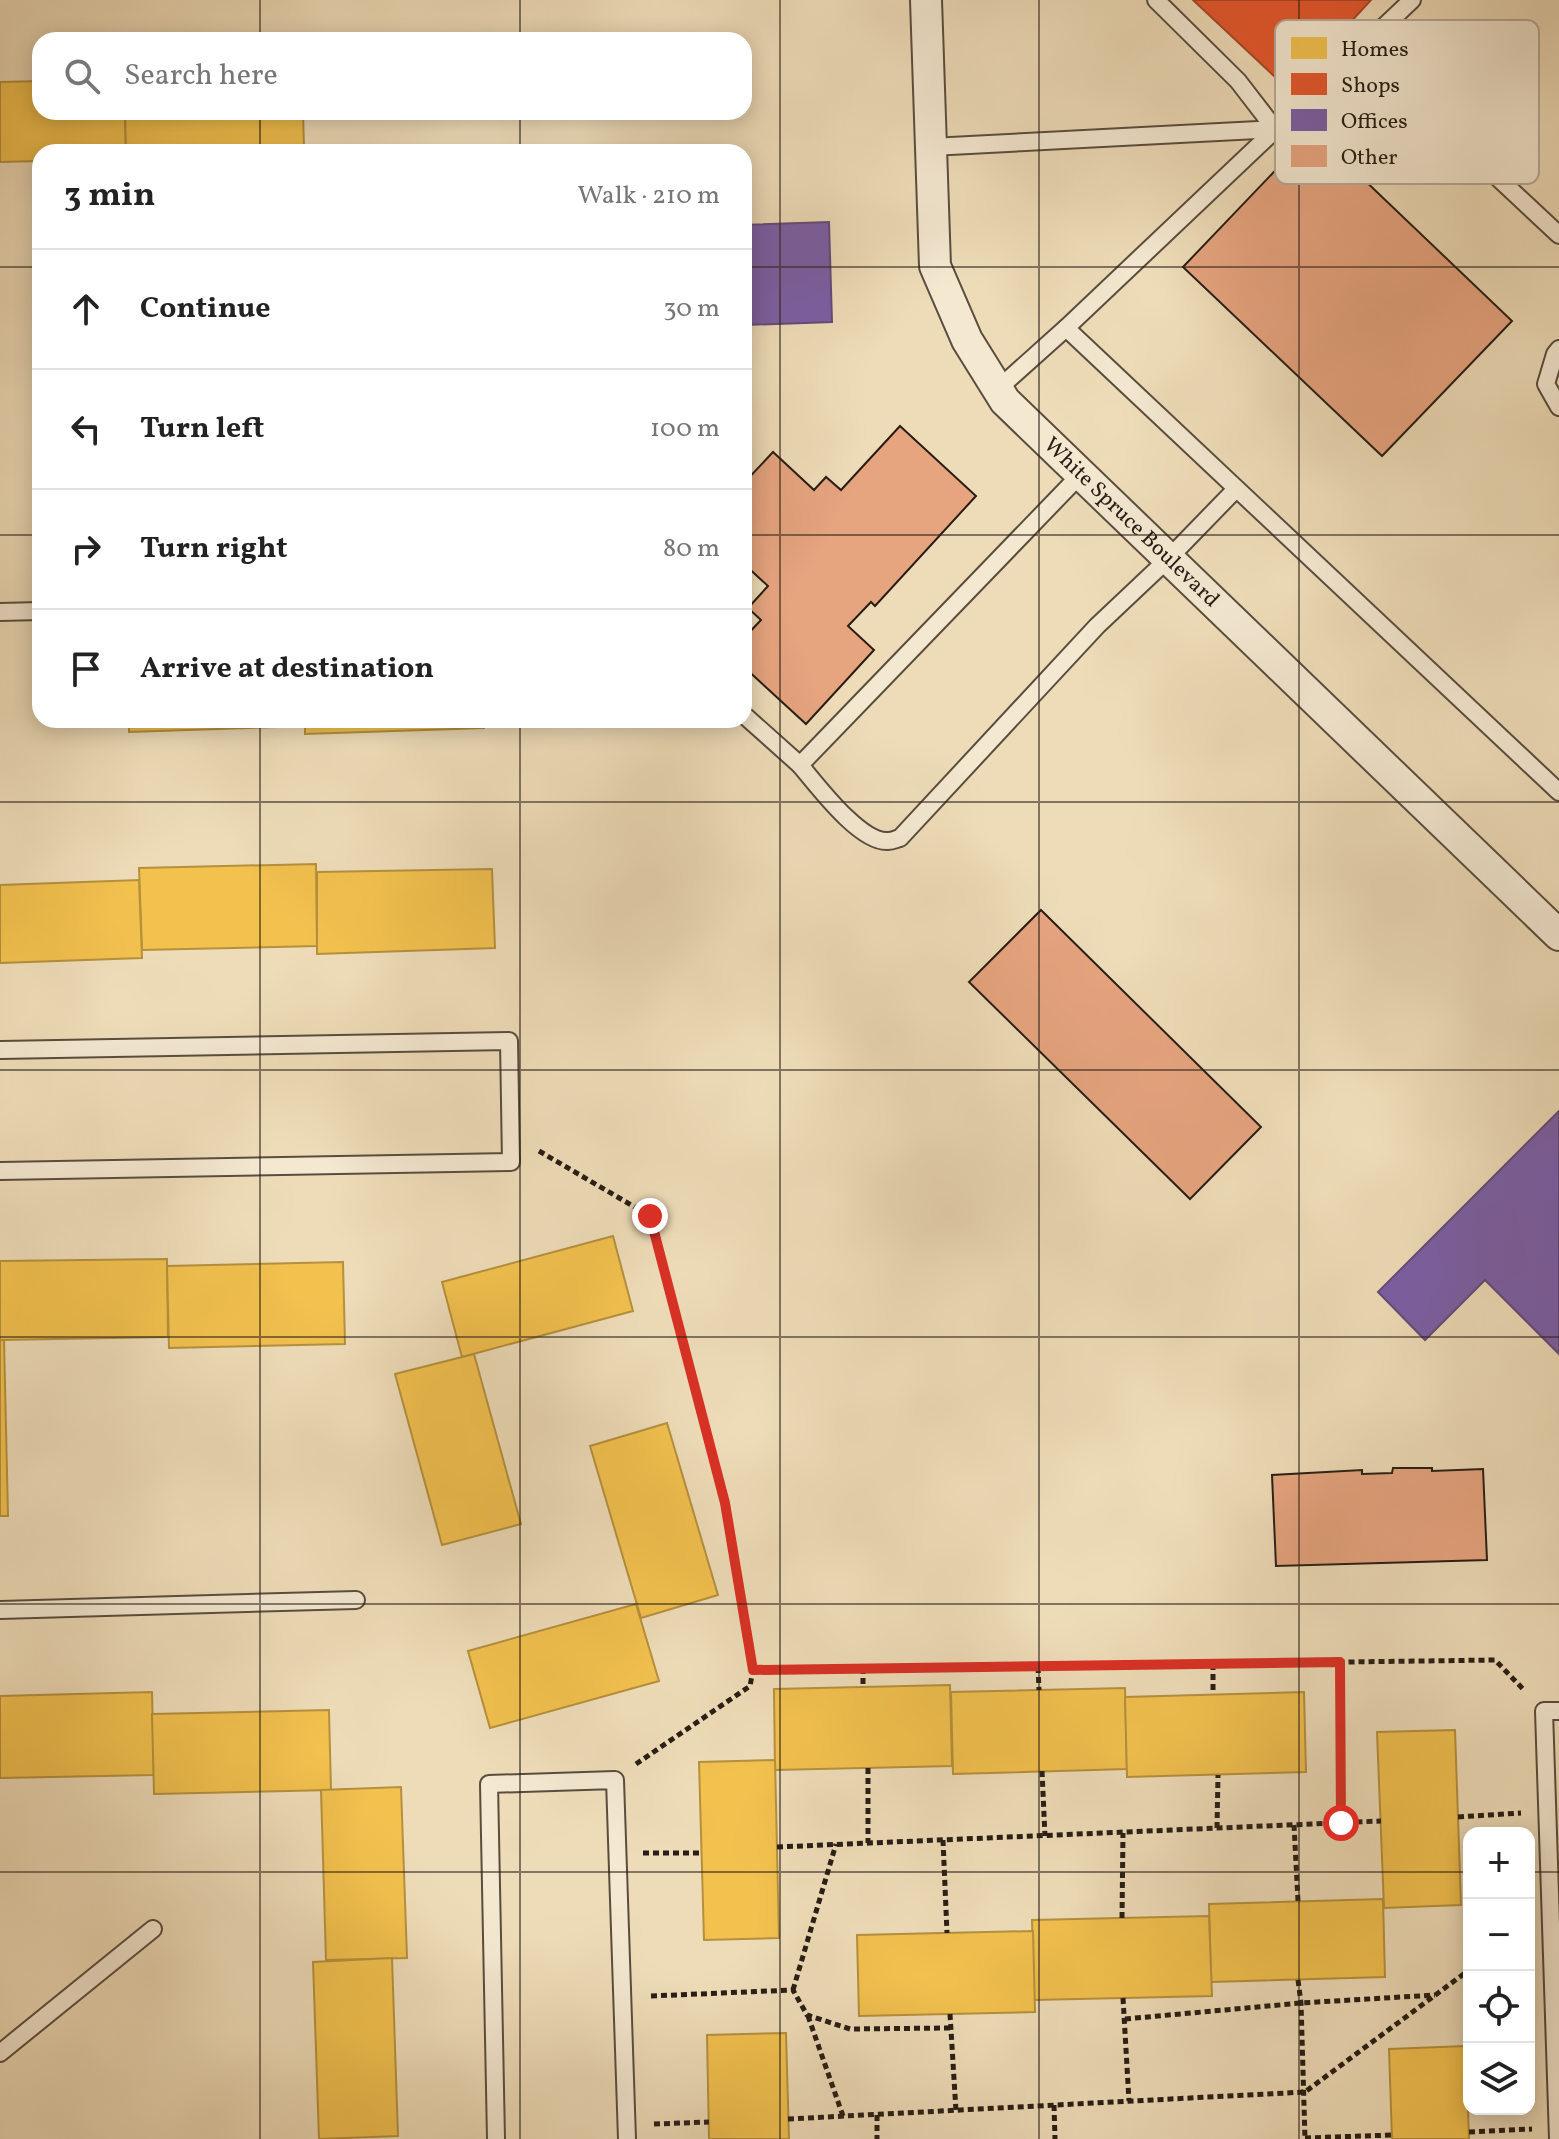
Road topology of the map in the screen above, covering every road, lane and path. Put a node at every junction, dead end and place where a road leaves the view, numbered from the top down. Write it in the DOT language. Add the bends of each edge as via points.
graph roads {
  1 [pos="926,0"];
  2 [pos="1156,0"];
  3 [pos="1412,0"];
  4 [pos="1391,20"];
  5 [pos="1275,129"];
  6 [pos="931,147"];
  7 [pos="1504,184"];
  8 [pos="1559,235"];
  9 [pos="1066,328"];
  10 [pos="1559,349"];
  11 [pos="998,389"];
  12 [pos="1559,407"];
  13 [pos="1081,474"];
  14 [pos="1236,489"];
  15 [pos="1168,559"];
  16 [pos="32,611"];
  17 [pos="0,612"];
  18 [pos="752,722"];
  19 [pos="800,765"];
  20 [pos="1559,792"];
  21 [pos="1559,935"];
  22 [pos="0,1050"];
  23 [pos="530,1146"];
  24 [pos="0,1171"];
  25 [pos="356,1600"];
  26 [pos="0,1610"];
  27 [pos="1340,1662"];
  28 [pos="1213,1664"];
  29 [pos="1038,1667"];
  30 [pos="863,1668"];
  31 [pos="753,1670"];
  32 [pos="863,1687"];
  33 [pos="1039,1690"];
  34 [pos="1213,1694"];
  35 [pos="1552,1711"];
  36 [pos="868,1768"];
  37 [pos="1042,1771"];
  38 [pos="1218,1775"];
  39 [pos="615,1780"];
  40 [pos="1548,1811"];
  41 [pos="1458,1817"];
  42 [pos="1381,1821"];
  43 [pos="1341,1823"];
  44 [pos="1294,1825"];
  45 [pos="1217,1828"];
  46 [pos="1123,1833"];
  47 [pos="1045,1836"];
  48 [pos="943,1840"];
  49 [pos="868,1843"];
  50 [pos="836,1844"];
  51 [pos="777,1847"];
  52 [pos="617,1853"];
  53 [pos="702,1853"];
  54 [pos="1298,1901"];
  55 [pos="1122,1918"];
  56 [pos="153,1929"];
  57 [pos="947,1933"];
  58 [pos="1468,1971"];
  59 [pos="1298,1980"];
  60 [pos="793,1990"];
  61 [pos="1436,1995"];
  62 [pos="622,1997"];
  63 [pos="1123,1998"];
  64 [pos="1301,2003"];
  65 [pos="950,2014"];
  66 [pos="807,2015"];
  67 [pos="1125,2019"];
  68 [pos="951,2028"];
  69 [pos="0,2053"];
  70 [pos="1305,2092"];
  71 [pos="1129,2101"];
  72 [pos="1054,2105"];
  73 [pos="956,2111"];
  74 [pos="877,2115"];
  75 [pos="844,2116"];
  76 [pos="788,2119"];
  77 [pos="709,2122"];
  78 [pos="1558,2128"];
  79 [pos="626,2132"];
  80 [pos="1469,2132"];
  81 [pos="1392,2135"];
  82 [pos="496,2139"];
  83 [pos="877,2139"];
  84 [pos="1055,2139"];
  85 [pos="1305,2139"];
  86 [pos="1558,2139"];
  1 -- 6 [label="street, White Spruce Boulevard"];
  2 -- 5 [label="lane" via="1238,81"];
  3 -- 4 [label="lane"];
  5 -- 6 [label="lane"];
  5 -- 9 [label="lane"];
  6 -- 11 [label="street, White Spruce Boulevard" via="935,266 967,340"];
  7 -- 8 [label="lane"];
  9 -- 11 [label="lane"];
  9 -- 14 [label="lane"];
  10 -- 12 [label="lane" via="1546,384"];
  11 -- 13 [label="street, White Spruce Boulevard"];
  13 -- 15 [label="street, White Spruce Boulevard"];
  13 -- 19 [label="lane"];
  14 -- 15 [label="lane"];
  14 -- 20 [label="lane"];
  15 -- 19 [label="lane" via="1097,626 900,838 886,842 868,836"];
  15 -- 21 [label="street, White Spruce Boulevard"];
  16 -- 17 [label="lane"];
  18 -- 19 [label="lane"];
  22 -- 24 [label="lane" via="509,1041 511,1162"];
  23 -- 31 [label="path" via="650,1216 725,1503"];
  25 -- 26 [label="lane"];
  27 -- 28 [label="path"];
  27 -- 35 [label="path" via="1495,1660"];
  27 -- 43 [label="path"];
  28 -- 29 [label="path"];
  28 -- 34 [label="path"];
  29 -- 30 [label="path"];
  29 -- 33 [label="path"];
  30 -- 31 [label="path"];
  30 -- 32 [label="path"];
  31 -- 39 [label="path" via="750,1686"];
  35 -- 40 [label="lane"];
  36 -- 49 [label="path"];
  37 -- 47 [label="path"];
  38 -- 45 [label="path"];
  39 -- 52 [label="lane"];
  39 -- 82 [label="lane" via="489,1784"];
  40 -- 41 [label="path"];
  40 -- 78 [label="lane"];
  42 -- 43 [label="path"];
  43 -- 44 [label="path"];
  44 -- 45 [label="path"];
  44 -- 54 [label="path"];
  45 -- 46 [label="path"];
  46 -- 47 [label="path"];
  46 -- 55 [label="path"];
  47 -- 48 [label="path"];
  48 -- 49 [label="path"];
  48 -- 57 [label="path"];
  49 -- 50 [label="path"];
  50 -- 51 [label="path"];
  50 -- 60 [label="path"];
  52 -- 53 [label="path"];
  52 -- 62 [label="lane"];
  56 -- 69 [label="lane"];
  58 -- 61 [label="path"];
  59 -- 64 [label="path"];
  60 -- 62 [label="path"];
  60 -- 66 [label="path"];
  61 -- 64 [label="path"];
  61 -- 70 [label="path"];
  62 -- 79 [label="lane"];
  63 -- 67 [label="path"];
  64 -- 67 [label="path"];
  64 -- 70 [label="path"];
  65 -- 68 [label="path"];
  66 -- 68 [label="path" via="850,2029"];
  66 -- 75 [label="path"];
  67 -- 71 [label="path"];
  68 -- 73 [label="path"];
  70 -- 71 [label="path"];
  70 -- 85 [label="path"];
  71 -- 72 [label="path"];
  72 -- 73 [label="path"];
  72 -- 84 [label="path"];
  73 -- 74 [label="path"];
  74 -- 75 [label="path"];
  74 -- 83 [label="path"];
  75 -- 76 [label="path"];
  77 -- 79 [label="path"];
  78 -- 80 [label="path"];
  78 -- 86 [label="lane"];
  81 -- 85 [label="path"];
}
